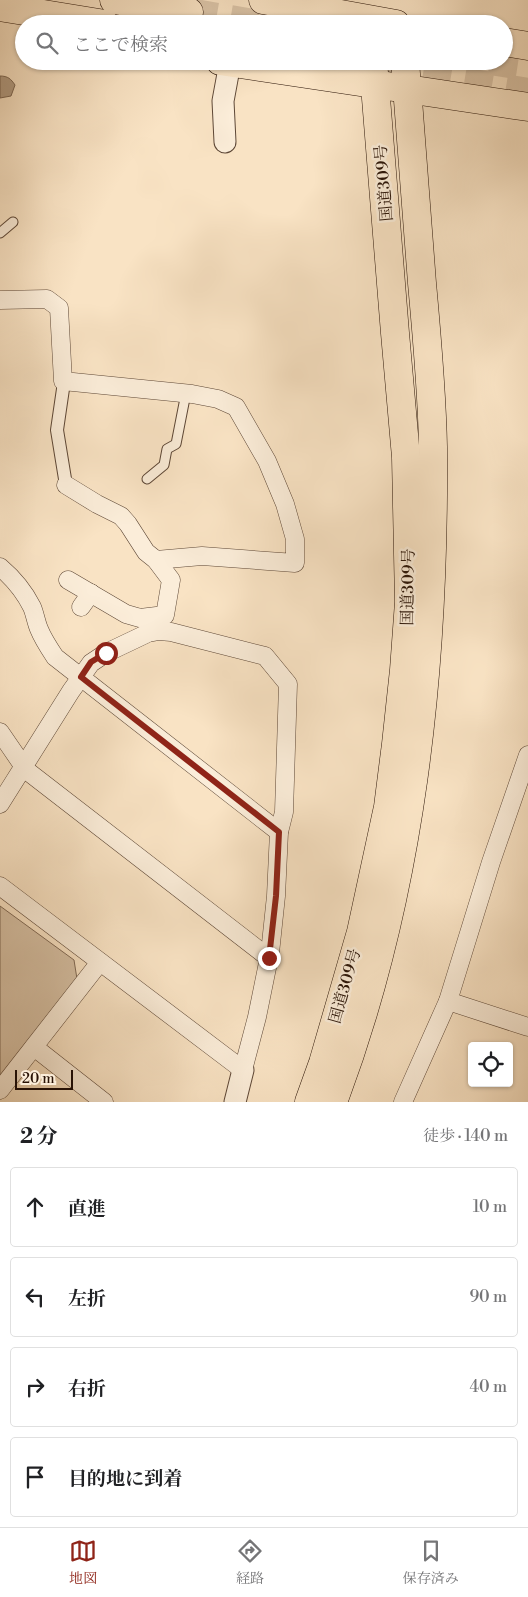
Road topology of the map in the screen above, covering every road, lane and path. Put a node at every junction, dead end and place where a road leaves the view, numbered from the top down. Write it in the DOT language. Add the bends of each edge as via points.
graph roads {
  1 [pos="114,0"];
  2 [pos="263,0"];
  3 [pos="400,0"];
  4 [pos="0,7"];
  5 [pos="189,12"];
  6 [pos="369,14"];
  7 [pos="49,15"];
  8 [pos="401,15"];
  9 [pos="0,26"];
  10 [pos="15,28"];
  11 [pos="513,44"];
  12 [pos="528,46"];
  13 [pos="225,70"];
  14 [pos="276,70"];
  15 [pos="406,70"];
  16 [pos="374,72"];
  17 [pos="407,89"];
  18 [pos="528,107"];
  19 [pos="225,142"];
  20 [pos="13,222"];
  21 [pos="0,233"];
  22 [pos="0,300"];
  23 [pos="64,382"];
  24 [pos="186,394"];
  25 [pos="147,479"];
  26 [pos="66,485"];
  27 [pos="156,560"];
  28 [pos="0,566"];
  29 [pos="68,580"];
  30 [pos="152,624"];
  31 [pos="81,677"];
  32 [pos="0,732"];
  33 [pos="528,755"];
  34 [pos="24,766"];
  35 [pos="0,804"];
  36 [pos="279,832"];
  37 [pos="0,886"];
  38 [pos="269,958"];
  39 [pos="100,962"];
  40 [pos="448,1001"];
  41 [pos="528,1027"];
  42 [pos="34,1047"];
  43 [pos="243,1070"];
  44 [pos="0,1090"];
  45 [pos="104,1102"];
  46 [pos="235,1102"];
  47 [pos="309,1102"];
  48 [pos="333,1102"];
  49 [pos="403,1102"];
  1 -- 5 [label="highway"];
  2 -- 6 [label="highway"];
  3 -- 8 [label="highway"];
  4 -- 7 [label="highway"];
  9 -- 10 [label="highway"];
  11 -- 12 [label="highway"];
  13 -- 19 [label="street"];
  14 -- 16 [label="highway" via="328,78"];
  15 -- 17 [label="highway, 国道309号"];
  16 -- 17 [label="highway"];
  16 -- 47 [label="highway, 国道309号" via="406,457 409,602 388,807 361,932"];
  17 -- 18 [label="highway"];
  17 -- 48 [label="highway, 国道309号" via="428,350 432,445 428,646 405,839 379,954"];
  20 -- 21 [label="lane"];
  22 -- 23 [label="street" via="47,299 59,308"];
  23 -- 24 [label="street"];
  23 -- 26 [label="street" via="58,430"];
  24 -- 25 [label="lane" via="176,444 167,449 164,465"];
  24 -- 27 [label="street" via="218,399 236,407 259,445 285,504 295,539 296,560 202,556"];
  26 -- 27 [label="street" via="120,516 146,552"];
  27 -- 30 [label="street" via="171,580 165,615"];
  28 -- 31 [label="street" via="24,592 38,628 55,657"];
  29 -- 30 [label="street" via="86,600"];
  30 -- 31 [label="street" via="148,633 91,662"];
  30 -- 36 [label="street" via="171,632 265,656 288,684 284,812"];
  31 -- 34 [label="street"];
  31 -- 36 [label="street"];
  32 -- 34 [label="street"];
  33 -- 40 [label="street"];
  34 -- 35 [label="street"];
  34 -- 38 [label="street"];
  36 -- 38 [label="street"];
  37 -- 39 [label="street"];
  38 -- 43 [label="street"];
  39 -- 42 [label="street"];
  39 -- 43 [label="street"];
  40 -- 41 [label="street"];
  40 -- 49 [label="street"];
  42 -- 44 [label="street"];
  42 -- 45 [label="street"];
  43 -- 46 [label="street"];
}
